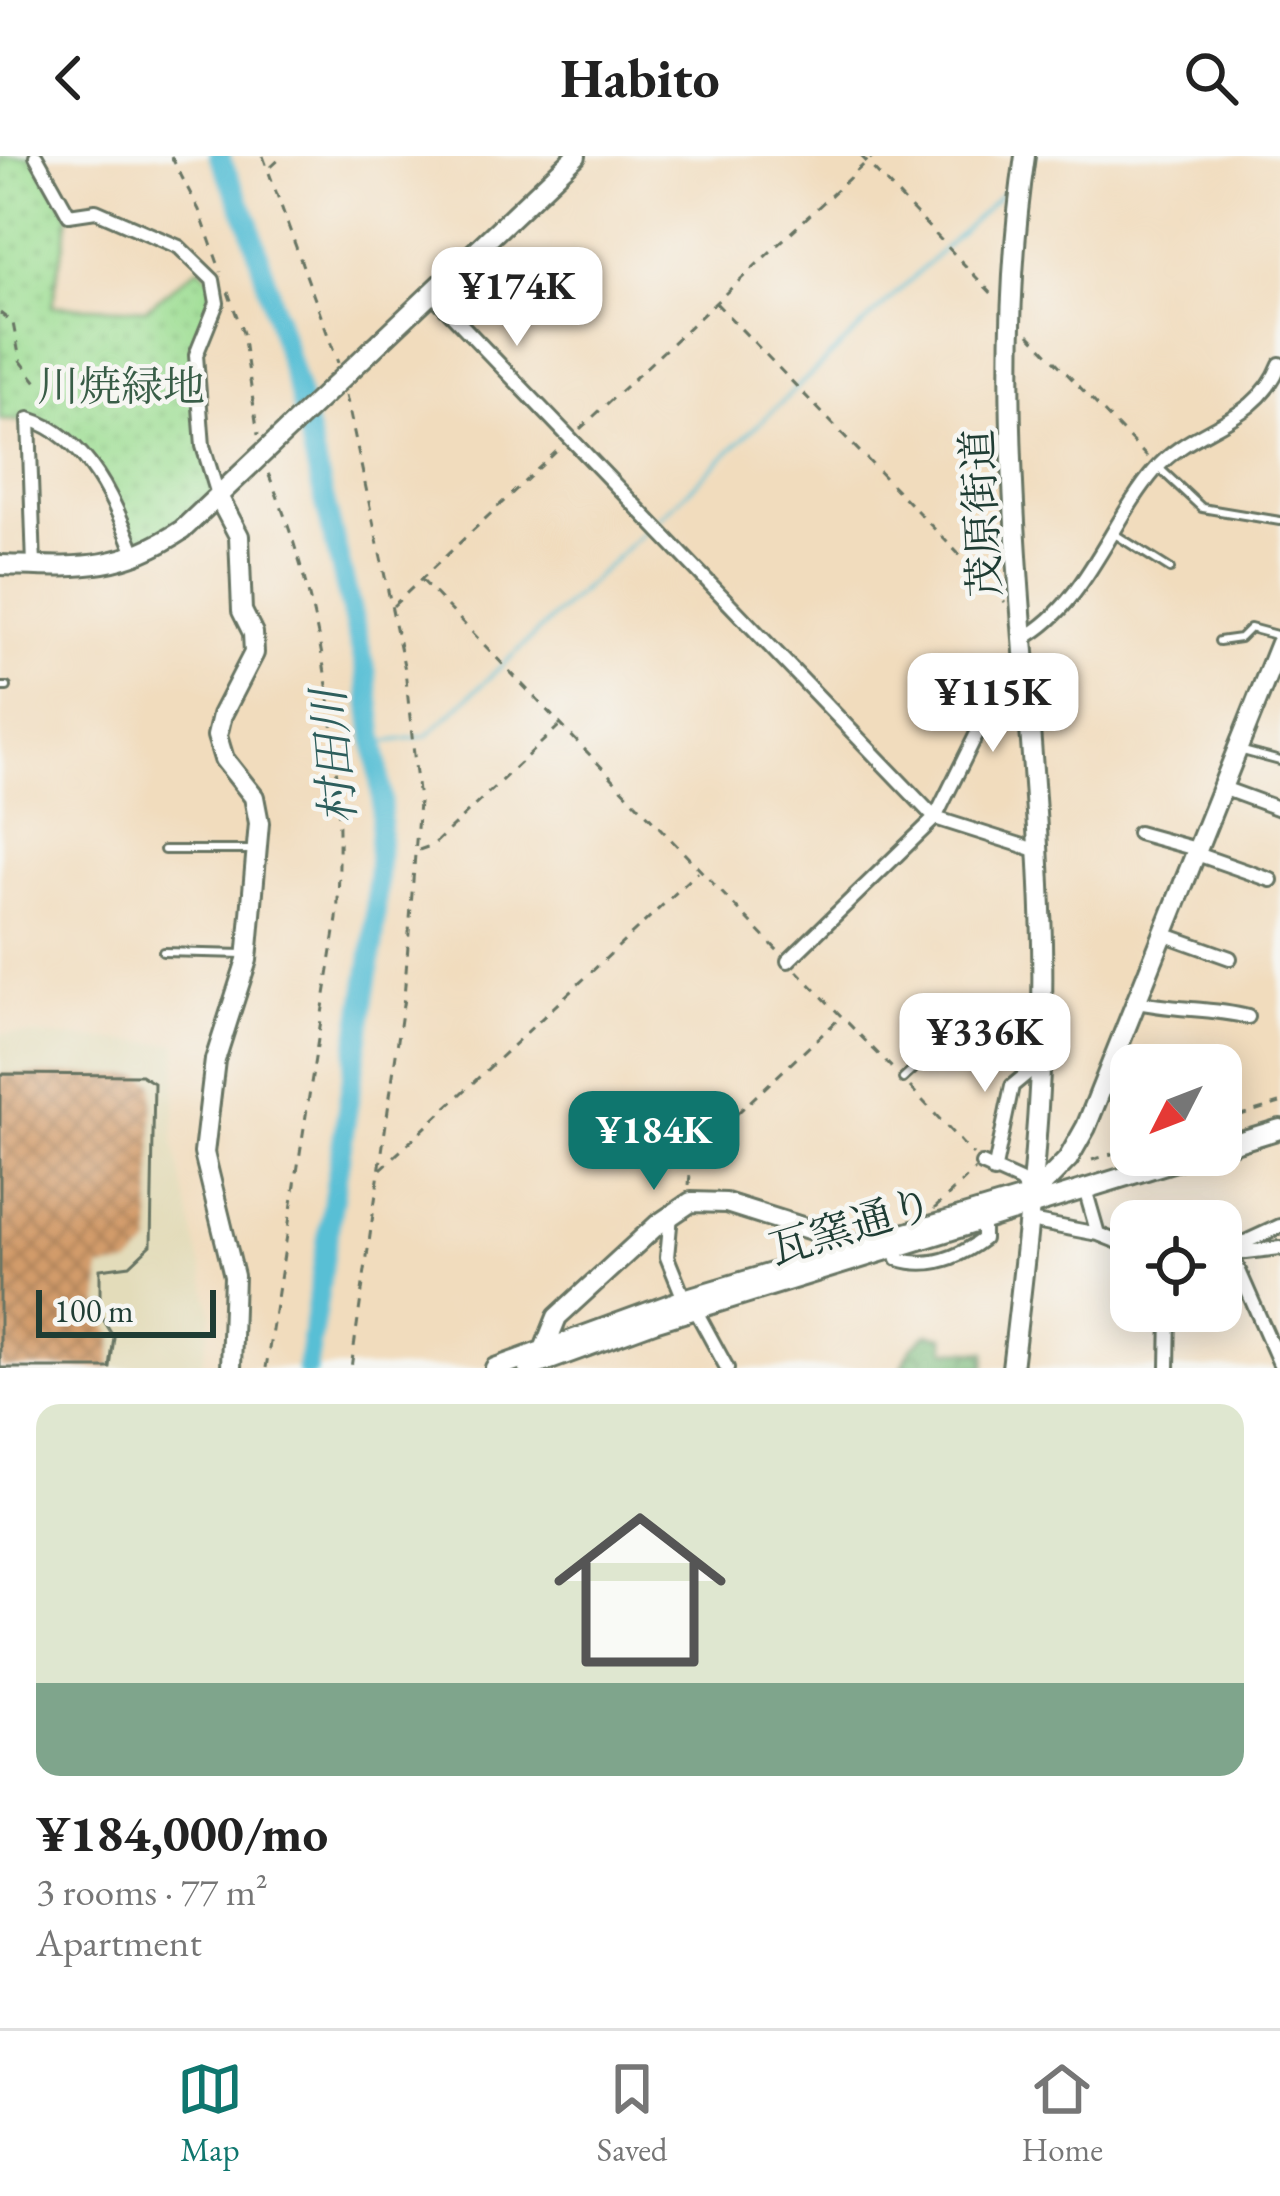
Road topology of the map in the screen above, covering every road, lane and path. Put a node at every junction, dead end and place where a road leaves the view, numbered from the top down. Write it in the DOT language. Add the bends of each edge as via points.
graph roads {
  1 [pos="36,156"];
  2 [pos="170,156"];
  3 [pos="263,156"];
  4 [pos="283,156"];
  5 [pos="576,156"];
  6 [pos="861,156"];
  7 [pos="873,156"];
  8 [pos="1025,156"];
  9 [pos="867,162"];
  10 [pos="270,169"];
  11 [pos="221,271"];
  12 [pos="228,292"];
  13 [pos="430,292"];
  14 [pos="715,301"];
  15 [pos="0,313"];
  16 [pos="1012,315"];
  17 [pos="1280,364"];
  18 [pos="342,376"];
  19 [pos="39,385"];
  20 [pos="1275,387"];
  21 [pos="569,439"];
  22 [pos="261,458"];
  23 [pos="1157,466"];
  24 [pos="220,500"];
  25 [pos="1280,521"];
  26 [pos="1113,533"];
  27 [pos="136,557"];
  28 [pos="0,565"];
  29 [pos="34,566"];
  30 [pos="1169,568"];
  31 [pos="422,580"];
  32 [pos="1022,606"];
  33 [pos="392,607"];
  34 [pos="1024,638"];
  35 [pos="1280,639"];
  36 [pos="1219,641"];
  37 [pos="1024,668"];
  38 [pos="561,724"];
  39 [pos="1236,749"];
  40 [pos="1280,761"];
  41 [pos="1220,787"];
  42 [pos="1280,809"];
  43 [pos="934,818"];
  44 [pos="1138,833"];
  45 [pos="164,850"];
  46 [pos="257,850"];
  47 [pos="1036,850"];
  48 [pos="1195,850"];
  49 [pos="417,851"];
  50 [pos="700,870"];
  51 [pos="1271,880"];
  52 [pos="1163,934"];
  53 [pos="164,952"];
  54 [pos="248,954"];
  55 [pos="1230,958"];
  56 [pos="788,961"];
  57 [pos="1134,1000"];
  58 [pos="841,1017"];
  59 [pos="1248,1017"];
  60 [pos="964,1022"];
  61 [pos="1042,1061"];
  62 [pos="903,1079"];
  63 [pos="1280,1103"];
  64 [pos="1242,1115"];
  65 [pos="1280,1116"];
  66 [pos="1242,1128"];
  67 [pos="1280,1129"];
  68 [pos="1242,1141"];
  69 [pos="1110,1154"];
  70 [pos="1092,1160"];
  71 [pos="988,1168"];
  72 [pos="380,1170"];
  73 [pos="1110,1174"];
  74 [pos="1127,1176"];
  75 [pos="1085,1189"];
  76 [pos="691,1202"];
  77 [pos="1031,1208"];
  78 [pos="671,1215"];
  79 [pos="928,1225"];
  80 [pos="1280,1226"];
  81 [pos="1098,1234"];
  82 [pos="1110,1238"];
  83 [pos="1242,1244"];
  84 [pos="859,1245"];
  85 [pos="1280,1248"];
  86 [pos="1242,1253"];
  87 [pos="1242,1287"];
  88 [pos="690,1305"];
  89 [pos="1168,1332"];
  90 [pos="539,1361"];
  91 [pos="1280,1364"];
  92 [pos="231,1368"];
  93 [pos="266,1368"];
  94 [pos="351,1368"];
  95 [pos="495,1368"];
  96 [pos="727,1368"];
  97 [pos="1012,1368"];
  98 [pos="1168,1368"];
  1 -- 24 [label="street" via="69,215 96,211 178,247 213,280 217,304 196,356 203,446"];
  2 -- 11 [label="path"];
  3 -- 10 [label="path"];
  4 -- 10 [label="path"];
  5 -- 13 [label="street"];
  6 -- 9 [label="path"];
  7 -- 9 [label="path"];
  8 -- 16 [label="street, 茂原街道"];
  9 -- 14 [label="path"];
  9 -- 16 [label="path"];
  10 -- 18 [label="path"];
  12 -- 22 [label="path" via="243,333"];
  13 -- 18 [label="street"];
  13 -- 21 [label="street"];
  14 -- 21 [label="path"];
  14 -- 32 [label="path" via="1002,602"];
  15 -- 19 [label="path" via="13,323 20,360"];
  16 -- 23 [label="path"];
  16 -- 32 [label="street, 茂原街道"];
  17 -- 20 [label="street"];
  18 -- 22 [label="street"];
  18 -- 33 [label="path"];
  20 -- 23 [label="street"];
  21 -- 31 [label="path"];
  21 -- 43 [label="street"];
  22 -- 24 [label="street"];
  22 -- 93 [label="path" via="329,688 341,844 337,919"];
  23 -- 25 [label="lane" via="1202,508"];
  23 -- 26 [label="street"];
  24 -- 27 [label="street"];
  24 -- 46 [label="street" via="239,536 242,611 254,653 218,736 224,759 254,797"];
  26 -- 30 [label="lane"];
  26 -- 34 [label="street" via="1061,605"];
  27 -- 29 [label="street" via="94,568"];
  27 -- 29 [label="street" via="111,492 53,426 28,419"];
  28 -- 29 [label="street"];
  31 -- 33 [label="path"];
  31 -- 38 [label="path"];
  32 -- 34 [label="street, 茂原街道"];
  33 -- 49 [label="path" via="414,732"];
  34 -- 37 [label="street, 茂原街道"];
  35 -- 36 [label="lane" via="1250,628"];
  35 -- 39 [label="street"];
  37 -- 43 [label="street" via="988,710"];
  37 -- 47 [label="street, 茂原街道"];
  38 -- 49 [label="path" via="434,845"];
  38 -- 50 [label="path"];
  39 -- 40 [label="lane"];
  39 -- 41 [label="street"];
  41 -- 42 [label="street"];
  41 -- 48 [label="street"];
  43 -- 47 [label="street"];
  43 -- 56 [label="street"];
  44 -- 48 [label="street"];
  45 -- 46 [label="lane"];
  46 -- 54 [label="street"];
  47 -- 61 [label="street, 茂原街道"];
  48 -- 51 [label="street"];
  48 -- 52 [label="street"];
  49 -- 72 [label="path"];
  50 -- 56 [label="path"];
  50 -- 72 [label="path"];
  52 -- 55 [label="street"];
  52 -- 57 [label="street"];
  53 -- 54 [label="lane"];
  54 -- 92 [label="street" via="215,1060 204,1153 234,1276"];
  56 -- 58 [label="path"];
  57 -- 59 [label="street"];
  57 -- 77 [label="street" via="1086,1126"];
  58 -- 62 [label="path"];
  58 -- 76 [label="path" via="701,1147 691,1164"];
  60 -- 62 [label="lane"];
  61 -- 71 [label="street" via="1012,1086"];
  61 -- 77 [label="street, 茂原街道"];
  62 -- 71 [label="path"];
  63 -- 64 [label="path"];
  65 -- 66 [label="street"];
  67 -- 68 [label="street"];
  69 -- 70 [label="path"];
  71 -- 77 [label="street" via="1020,1181"];
  71 -- 79 [label="path" via="934,1209"];
  72 -- 94 [label="path"];
  73 -- 77 [label="street, 瓦窯通り"];
  74 -- 75 [label="street, 瓦窯通り"];
  75 -- 77 [label="street, 瓦窯通り"];
  75 -- 81 [label="street"];
  76 -- 78 [label="street"];
  76 -- 84 [label="street" via="726,1203"];
  77 -- 79 [label="street, 瓦窯通り"];
  77 -- 81 [label="street"];
  77 -- 88 [label="street, 瓦窯通り"];
  77 -- 97 [label="street, 茂原街道"];
  78 -- 88 [label="street" via="668,1257"];
  78 -- 90 [label="street" via="552,1322"];
  79 -- 84 [label="street, 瓦窯通り"];
  80 -- 83 [label="street"];
  81 -- 82 [label="street"];
  84 -- 88 [label="street, 瓦窯通り"];
  85 -- 86 [label="street"];
  87 -- 91 [label="street"];
  88 -- 90 [label="street, 瓦窯通り"];
  88 -- 96 [label="street"];
  89 -- 98 [label="street"];
  90 -- 95 [label="street, 瓦窯通り"];
}
